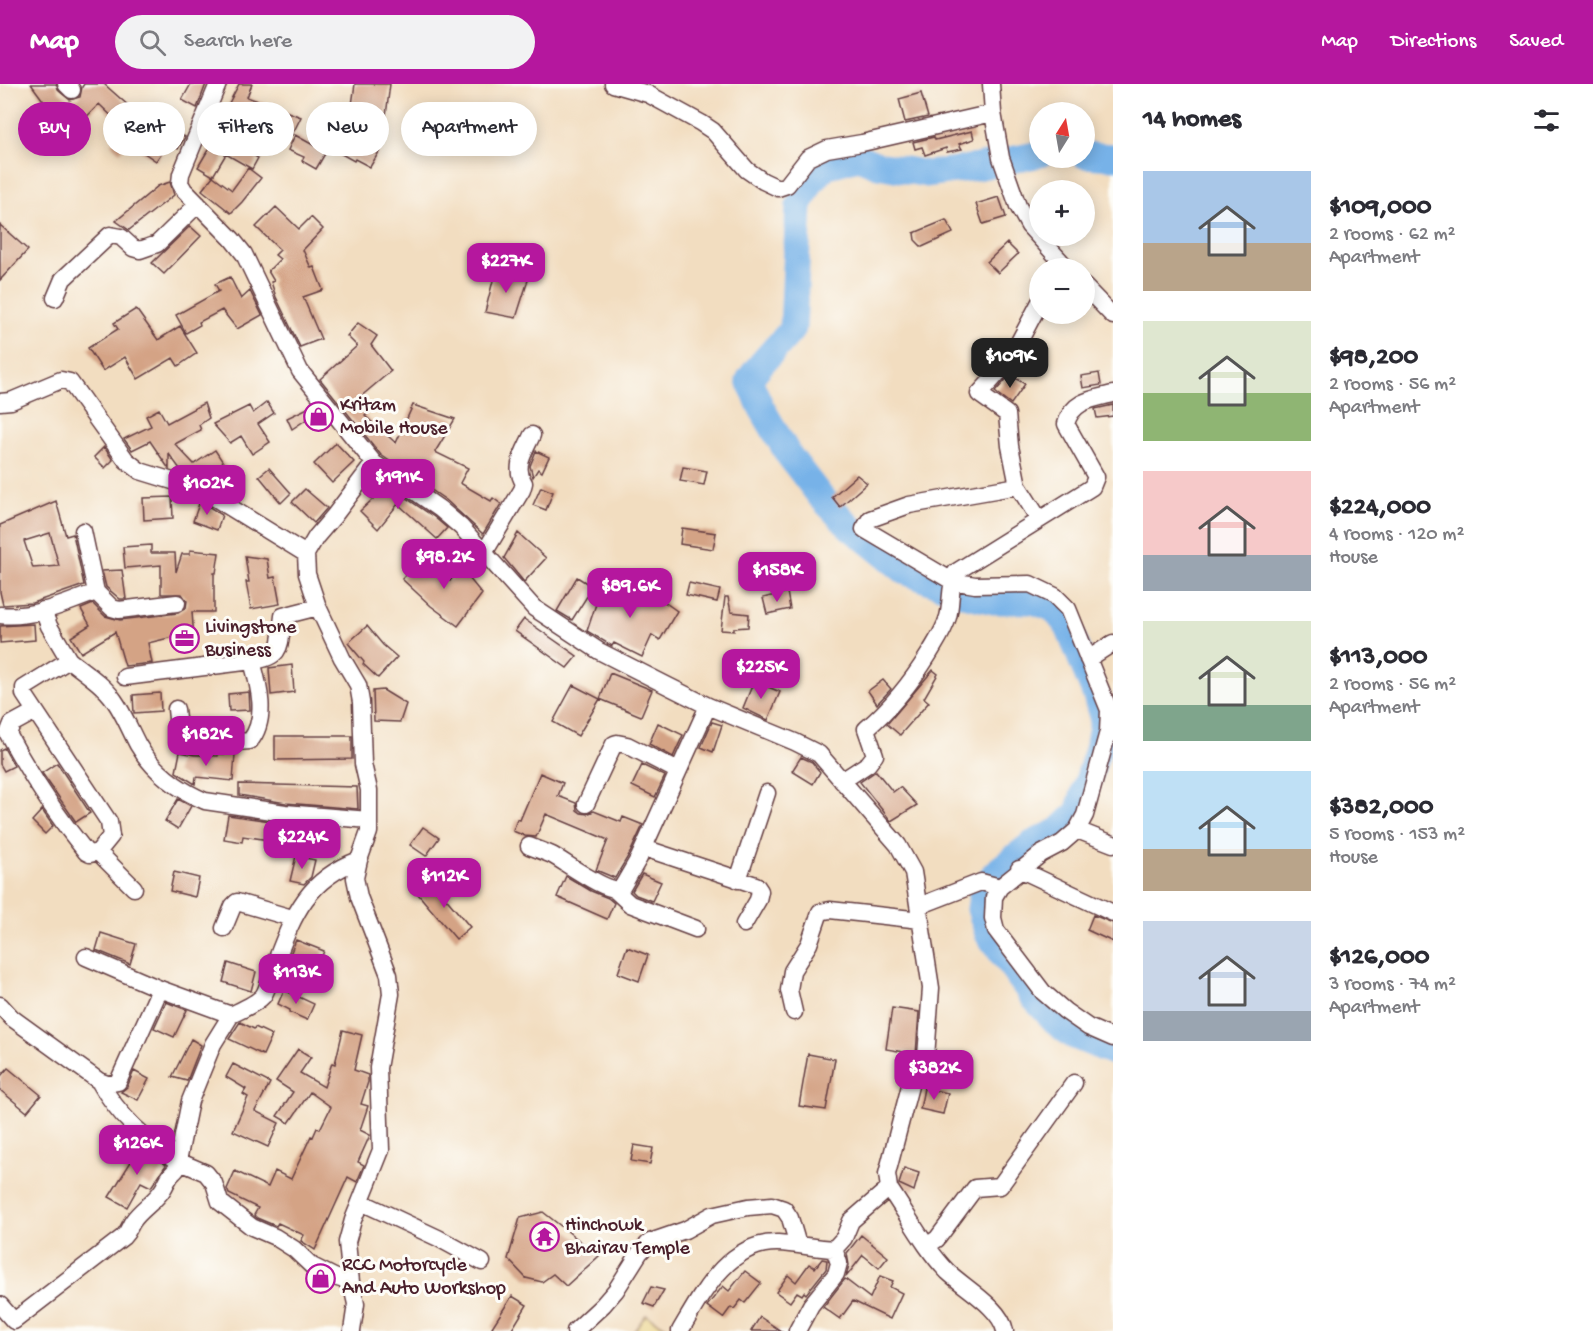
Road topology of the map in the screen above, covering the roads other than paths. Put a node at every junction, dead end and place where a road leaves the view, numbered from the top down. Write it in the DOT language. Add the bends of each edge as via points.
graph roads {
  1 [pos="218,84"];
  2 [pos="614,84"];
  3 [pos="991,84"];
  4 [pos="993,113"];
  5 [pos="198,204"];
  6 [pos="1055,258"];
  7 [pos="1095,297"];
  8 [pos="54,298"];
  9 [pos="1113,316"];
  10 [pos="1029,323"];
  11 [pos="1113,394"];
  12 [pos="0,402"];
  13 [pos="532,435"];
  14 [pos="374,463"];
  15 [pos="1018,486"];
  16 [pos="1039,519"];
  17 [pos="83,531"];
  18 [pos="484,553"];
  19 [pos="306,554"];
  20 [pos="952,581"];
  21 [pos="96,592"];
  22 [pos="177,603"];
  23 [pos="318,607"];
  24 [pos="43,610"];
  25 [pos="0,615"];
  26 [pos="1113,644"];
  27 [pos="1088,659"];
  28 [pos="69,660"];
  29 [pos="252,661"];
  30 [pos="125,677"];
  31 [pos="708,706"];
  32 [pos="176,710"];
  33 [pos="34,712"];
  34 [pos="1110,731"];
  35 [pos="678,771"];
  36 [pos="842,781"];
  37 [pos="767,792"];
  38 [pos="586,804"];
  39 [pos="369,820"];
  40 [pos="1077,830"];
  41 [pos="1113,844"];
  42 [pos="529,846"];
  43 [pos="644,848"];
  44 [pos="98,852"];
  45 [pos="359,860"];
  46 [pos="1019,869"];
  47 [pos="738,880"];
  48 [pos="1000,887"];
  49 [pos="134,888"];
  50 [pos="616,891"];
  51 [pos="920,913"];
  52 [pos="1113,913"];
  53 [pos="292,918"];
  54 [pos="744,924"];
  55 [pos="224,928"];
  56 [pos="696,929"];
  57 [pos="86,957"];
  58 [pos="160,988"];
  59 [pos="2,1012"];
  60 [pos="794,1012"];
  61 [pos="231,1015"];
  62 [pos="1113,1038"];
  63 [pos="99,1081"];
  64 [pos="1074,1083"];
  65 [pos="178,1161"];
  66 [pos="889,1188"];
  67 [pos="361,1202"];
  68 [pos="798,1245"];
  69 [pos="928,1245"];
  70 [pos="834,1249"];
  71 [pos="482,1262"];
  72 [pos="351,1282"];
  73 [pos="0,1305"];
  74 [pos="9,1326"];
  75 [pos="352,1331"];
  76 [pos="575,1331"];
  77 [pos="680,1331"];
  78 [pos="796,1331"];
  79 [pos="1005,1331"];
  1 -- 5 [label="street" via="181,174 180,183"];
  2 -- 4 [label="street" via="648,93 701,123 747,170 778,188 788,185 808,158 827,149"];
  3 -- 4 [label="street"];
  4 -- 6 [label="street" via="1018,206"];
  5 -- 8 [label="street" via="157,244 140,250 121,237 110,235 63,279"];
  5 -- 14 [label="street" via="244,254 300,371"];
  7 -- 9 [label="street"];
  10 -- 15 [label="street" via="1009,361 979,394 1006,414"];
  11 -- 16 [label="street" via="1080,402 1068,415 1066,424 1096,477 1092,488"];
  12 -- 19 [label="street" via="61,380 70,382 126,460 140,471 202,490"];
  13 -- 18 [label="street" via="519,464 522,490"];
  14 -- 18 [label="street" via="440,508"];
  14 -- 19 [label="street"];
  15 -- 16 [label="street"];
  15 -- 20 [label="street" via="909,505 865,524 864,529"];
  16 -- 20 [label="street" via="956,572"];
  17 -- 21 [label="street"];
  18 -- 31 [label="street" via="534,608 599,651"];
  19 -- 23 [label="street" via="307,574"];
  20 -- 27 [label="street" via="975,585 1030,584 1056,596 1068,609"];
  20 -- 36 [label="street" via="949,615 943,631 909,685 866,729 875,755"];
  21 -- 22 [label="street" via="119,610"];
  21 -- 24 [label="street"];
  23 -- 29 [label="street" via="283,616 278,651 269,659"];
  23 -- 39 [label="street" via="358,685"];
  24 -- 25 [label="street"];
  24 -- 28 [label="street"];
  26 -- 27 [label="street"];
  27 -- 34 [label="street" via="1109,710"];
  28 -- 33 [label="street" via="24,688"];
  28 -- 39 [label="street" via="115,701 153,767 195,797 285,813"];
  29 -- 30 [label="street"];
  29 -- 32 [label="street" via="260,706 250,741 184,743 179,737"];
  31 -- 35 [label="street"];
  31 -- 36 [label="street" via="819,754"];
  33 -- 44 [label="street" via="109,822 111,836"];
  33 -- 44 [label="street" via="12,723 8,734 66,826 86,852"];
  34 -- 40 [label="street"];
  35 -- 38 [label="street" via="627,745 614,744"];
  35 -- 43 [label="street"];
  36 -- 51 [label="street" via="898,845 913,872"];
  37 -- 47 [label="street"];
  39 -- 45 [label="street"];
  40 -- 41 [label="street"];
  40 -- 46 [label="street"];
  42 -- 50 [label="street"];
  43 -- 47 [label="street"];
  43 -- 50 [label="street" via="621,890"];
  44 -- 49 [label="street"];
  45 -- 53 [label="street" via="327,875"];
  45 -- 67 [label="street" via="355,879 359,897 389,975 391,994 378,1068 381,1150"];
  46 -- 48 [label="street"];
  46 -- 52 [label="street"];
  47 -- 54 [label="street" via="756,885 760,891"];
  48 -- 51 [label="street" via="981,882"];
  48 -- 62 [label="street" via="994,897 996,930 1043,992 1088,1027"];
  50 -- 56 [label="street" via="630,904"];
  51 -- 60 [label="street" via="820,912 809,944 789,981"];
  51 -- 66 [label="street" via="931,988 926,1058 911,1082 887,1174"];
  53 -- 55 [label="street" via="237,903"];
  53 -- 61 [label="street" via="263,996"];
  57 -- 58 [label="street"];
  58 -- 61 [label="street"];
  58 -- 63 [label="street" via="117,1082"];
  59 -- 63 [label="street"];
  61 -- 65 [label="street" via="213,1044 190,1101"];
  63 -- 65 [label="street" via="122,1116"];
  64 -- 69 [label="street" via="1000,1186 975,1188 937,1239"];
  65 -- 72 [label="street" via="206,1173 220,1202 252,1227 294,1249 312,1266"];
  65 -- 74 [label="street" via="162,1190 123,1237"];
  66 -- 69 [label="street"];
  66 -- 70 [label="street" via="851,1221"];
  67 -- 71 [label="street"];
  67 -- 72 [label="street" via="347,1242"];
  68 -- 70 [label="street"];
  68 -- 76 [label="street" via="784,1209 772,1205 711,1215 685,1230 650,1242 609,1298"];
  68 -- 77 [label="street" via="776,1243 758,1247 727,1262 704,1290"];
  69 -- 79 [label="street" via="947,1271 996,1313"];
  70 -- 78 [label="street" via="839,1263 836,1274"];
  72 -- 75 [label="street" via="356,1304"];
  73 -- 74 [label="street"];
}
